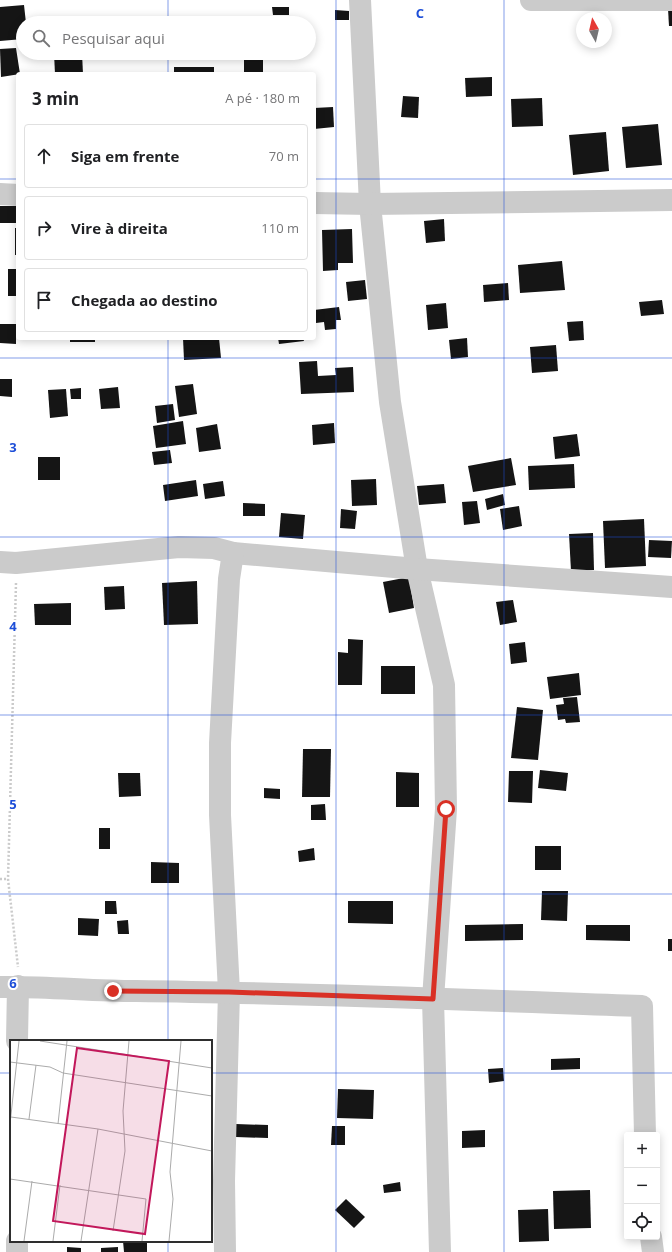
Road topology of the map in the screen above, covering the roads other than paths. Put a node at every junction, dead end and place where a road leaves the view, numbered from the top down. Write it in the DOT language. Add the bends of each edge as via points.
graph roads {
  1 [pos="360,0"];
  2 [pos="531,0"];
  3 [pos="672,0"];
  4 [pos="0,194"];
  5 [pos="16,195"];
  6 [pos="672,200"];
  7 [pos="316,203"];
  8 [pos="370,204"];
  9 [pos="233,554"];
  10 [pos="8,562"];
  11 [pos="417,569"];
  12 [pos="672,587"];
  13 [pos="9,987"];
  14 [pos="229,992"];
  15 [pos="433,999"];
  16 [pos="17,1040"];
  17 [pos="645,1132"];
  18 [pos="651,1240"];
  19 [pos="225,1252"];
  20 [pos="440,1252"];
  21 [pos="652,1252"];
  1 -- 8 [label="street"];
  2 -- 3 [label="street"];
  4 -- 5 [label="street"];
  6 -- 8 [label="street"];
  7 -- 8 [label="street"];
  8 -- 11 [label="street" via="390,402"];
  9 -- 10 [label="street" via="214,548 179,547"];
  9 -- 11 [label="street"];
  9 -- 14 [label="street" via="229,579 220,743 220,815"];
  11 -- 12 [label="street"];
  11 -- 15 [label="street" via="444,686 446,809"];
  13 -- 14 [label="street"];
  13 -- 16 [label="street"];
  14 -- 15 [label="street"];
  14 -- 19 [label="street" via="224,1181"];
  15 -- 17 [label="street" via="642,1006"];
  15 -- 20 [label="street"];
  18 -- 21 [label="street"];
}
